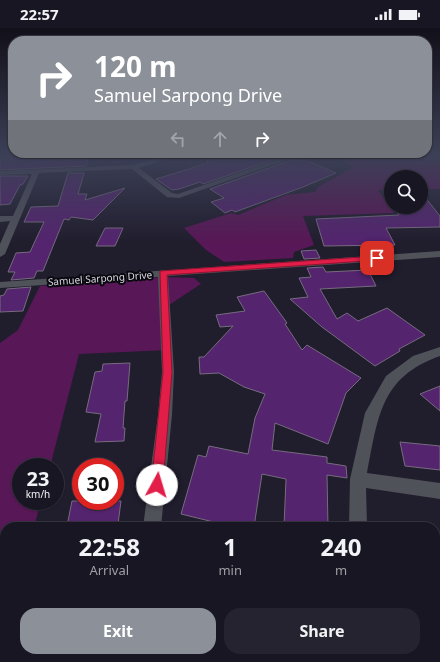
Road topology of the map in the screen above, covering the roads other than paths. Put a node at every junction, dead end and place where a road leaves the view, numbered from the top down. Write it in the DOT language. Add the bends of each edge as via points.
graph roads {
  1 [pos="31,184"];
  2 [pos="156,184"];
  3 [pos="215,184"];
  4 [pos="15,218"];
  5 [pos="0,219"];
  6 [pos="0,254"];
  7 [pos="440,254"];
  8 [pos="163,273"];
  9 [pos="0,285"];
  10 [pos="440,350"];
  11 [pos="358,479"];
  12 [pos="440,491"];
  13 [pos="153,522"];
  14 [pos="358,522"];
  1 -- 4 [label="street"];
  2 -- 3 [label="street" via="170,194 179,196"];
  4 -- 5 [label="street"];
  4 -- 6 [label="street"];
  7 -- 8 [label="street, Samuel Sarpong Drive"];
  8 -- 9 [label="street, Samuel Sarpong Drive"];
  8 -- 13 [label="street" via="168,372"];
  10 -- 11 [label="street" via="417,359 391,380 372,413"];
  11 -- 12 [label="street"];
  11 -- 14 [label="street"];
}
